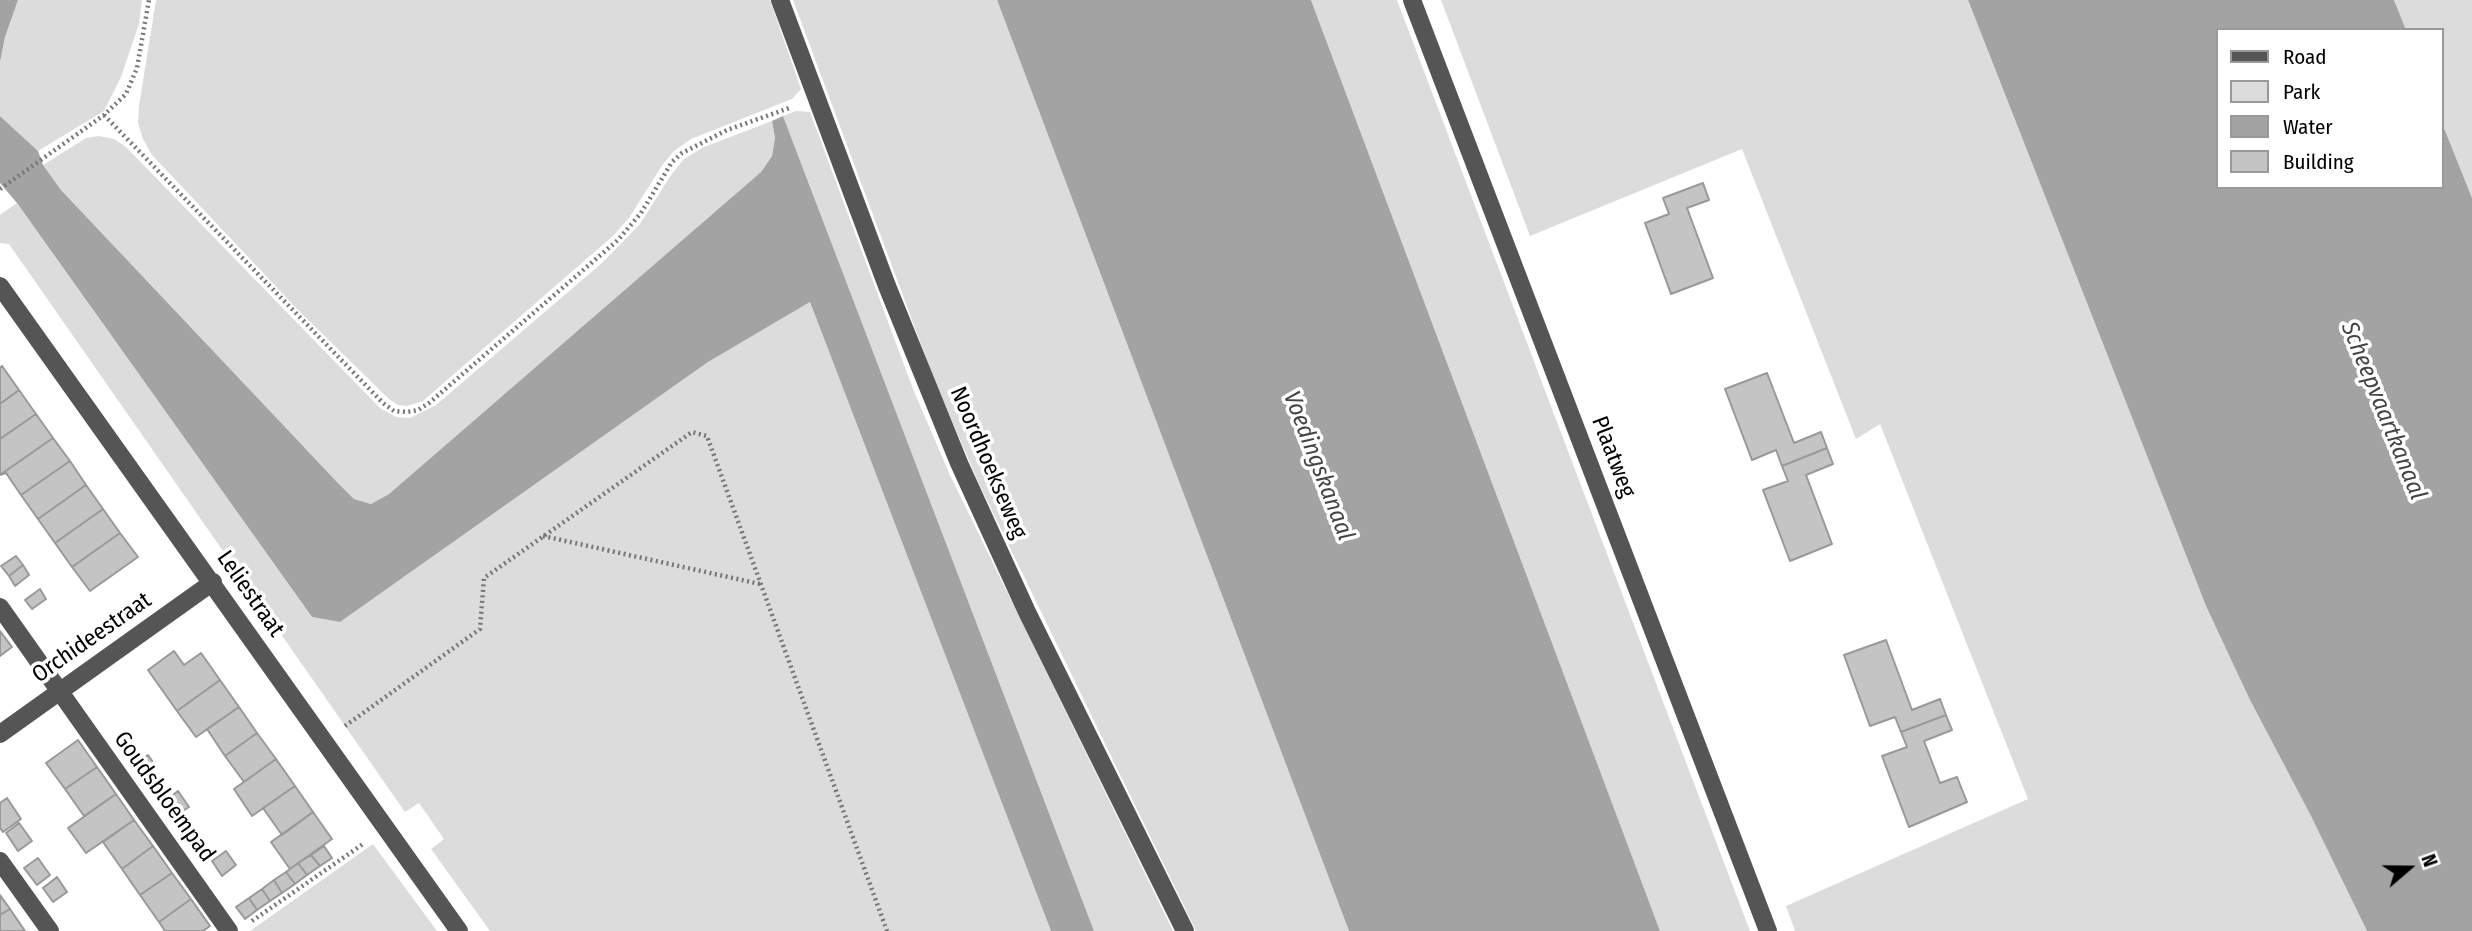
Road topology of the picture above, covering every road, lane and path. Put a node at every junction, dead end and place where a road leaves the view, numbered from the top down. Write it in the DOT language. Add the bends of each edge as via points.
graph roads {
  1 [pos="149,0"];
  2 [pos="780,0"];
  3 [pos="1412,0"];
  4 [pos="816,97"];
  5 [pos="104,114"];
  6 [pos="0,189"];
  7 [pos="0,286"];
  8 [pos="542,536"];
  9 [pos="213,582"];
  10 [pos="760,584"];
  11 [pos="0,607"];
  12 [pos="59,692"];
  13 [pos="0,734"];
  14 [pos="324,741"];
  15 [pos="386,828"];
  16 [pos="0,861"];
  17 [pos="249,923"];
  18 [pos="50,931"];
  19 [pos="229,931"];
  20 [pos="459,931"];
  21 [pos="887,931"];
  22 [pos="1185,931"];
  23 [pos="1769,931"];
  1 -- 5 [label="path" via="137,68 126,94"];
  2 -- 4 [label="street, Noordhoekseweg"];
  3 -- 23 [label="street, Plaatweg"];
  4 -- 5 [label="path" via="727,130 682,153 618,240 429,403 407,412 383,404"];
  4 -- 22 [label="street, Noordhoekseweg" via="959,463 1027,612"];
  5 -- 6 [label="path"];
  7 -- 9 [label="street, Leliestraat"];
  8 -- 10 [label="path"];
  8 -- 10 [label="path" via="692,432 707,436"];
  8 -- 14 [label="path" via="484,578 480,629"];
  9 -- 12 [label="street, Orchideestraat"];
  9 -- 14 [label="street, Leliestraat"];
  10 -- 21 [label="path"];
  11 -- 12 [label="street, Goudsbloempad"];
  12 -- 13 [label="street, Orchideestraat"];
  12 -- 19 [label="street, Goudsbloempad"];
  14 -- 15 [label="street, Leliestraat"];
  15 -- 17 [label="path"];
  15 -- 20 [label="street, Leliestraat"];
  16 -- 18 [label="street"];
}
